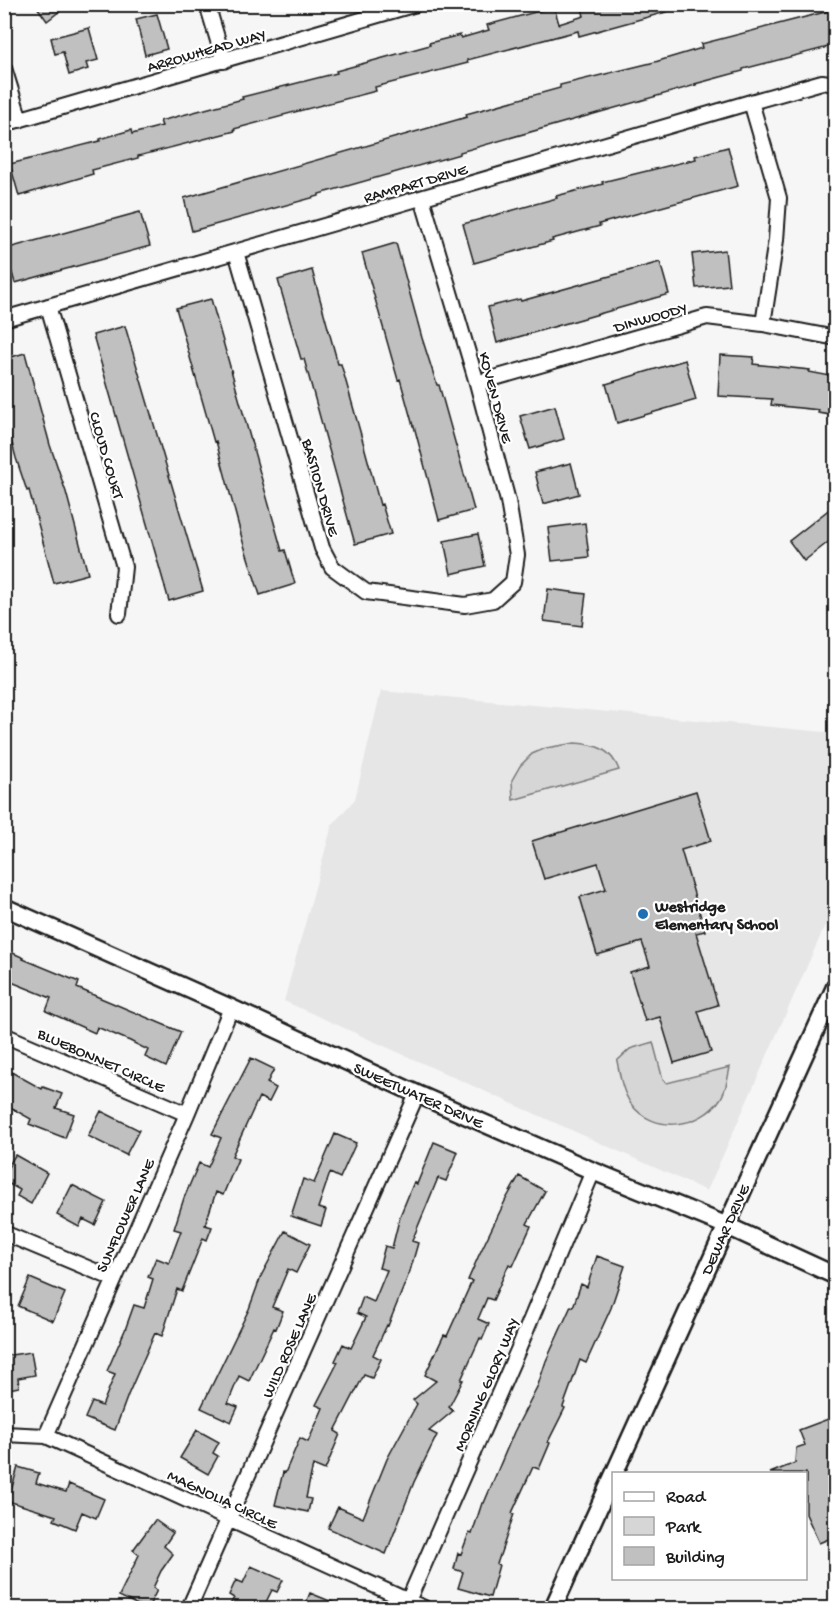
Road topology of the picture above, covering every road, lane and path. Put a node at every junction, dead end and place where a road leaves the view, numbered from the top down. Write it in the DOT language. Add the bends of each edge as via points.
graph roads {
  1 [pos="207,4"];
  2 [pos="416,4"];
  3 [pos="224,61"];
  4 [pos="4,69"];
  5 [pos="836,84"];
  6 [pos="751,102"];
  7 [pos="20,120"];
  8 [pos="4,124"];
  9 [pos="422,198"];
  10 [pos="236,252"];
  11 [pos="48,306"];
  12 [pos="4,319"];
  13 [pos="763,324"];
  14 [pos="836,338"];
  15 [pos="477,383"];
  16 [pos="493,600"];
  17 [pos="119,614"];
  18 [pos="4,908"];
  19 [pos="836,985"];
  20 [pos="231,1008"];
  21 [pos="4,1035"];
  22 [pos="417,1094"];
  23 [pos="187,1114"];
  24 [pos="593,1171"];
  25 [pos="725,1225"];
  26 [pos="4,1233"];
  27 [pos="836,1276"];
  28 [pos="114,1279"];
  29 [pos="4,1434"];
  30 [pos="46,1436"];
  31 [pos="615,1472"];
  32 [pos="612,1478"];
  33 [pos="230,1518"];
  34 [pos="407,1605"];
  35 [pos="189,1608"];
  36 [pos="424,1608"];
  37 [pos="553,1608"];
  1 -- 3 [label="street"];
  2 -- 3 [label="street, ARROWHEAD WAY"];
  3 -- 7 [label="street, ARROWHEAD WAY"];
  4 -- 7 [label="street"];
  5 -- 6 [label="street, RAMPART DRIVE" via="822,82"];
  6 -- 9 [label="street, RAMPART DRIVE"];
  6 -- 13 [label="street" via="779,198"];
  7 -- 8 [label="street, ARROWHEAD WAY"];
  9 -- 10 [label="street, RAMPART DRIVE"];
  9 -- 15 [label="street, KOVEN DRIVE"];
  10 -- 11 [label="street, RAMPART DRIVE"];
  10 -- 16 [label="street, BASTION DRIVE" via="322,548 332,567 366,592 465,605"];
  11 -- 12 [label="street, RAMPART DRIVE"];
  11 -- 17 [label="street, CLOUD COURT" via="124,567"];
  13 -- 14 [label="street, DINWOODY"];
  13 -- 15 [label="street, DINWOODY" via="707,317"];
  15 -- 16 [label="street, KOVEN DRIVE" via="518,555 513,582"];
  18 -- 20 [label="street, SWEETWATER DRIVE"];
  19 -- 25 [label="street, DEWAR DRIVE"];
  20 -- 22 [label="street, SWEETWATER DRIVE"];
  20 -- 23 [label="street, SUNFLOWER LANE"];
  21 -- 23 [label="street, BLUEBONNET CIRCLE"];
  22 -- 24 [label="street, SWEETWATER DRIVE"];
  22 -- 33 [label="street, WILD ROSE LANE"];
  23 -- 28 [label="street, SUNFLOWER LANE"];
  24 -- 25 [label="street, SWEETWATER DRIVE"];
  24 -- 34 [label="street, MORNING GLORY WAY"];
  25 -- 27 [label="street, SWEETWATER DRIVE"];
  25 -- 31 [label="street, DEWAR DRIVE"];
  26 -- 28 [label="street"];
  28 -- 30 [label="street, SUNFLOWER LANE"];
  29 -- 30 [label="street, MAGNOLIA CIRCLE"];
  30 -- 33 [label="street, MAGNOLIA CIRCLE"];
  32 -- 37 [label="street, DEWAR DRIVE"];
  33 -- 34 [label="street, MAGNOLIA CIRCLE"];
  33 -- 35 [label="street, WILD ROSE LANE"];
  34 -- 36 [label="street, MAGNOLIA CIRCLE"];
}
